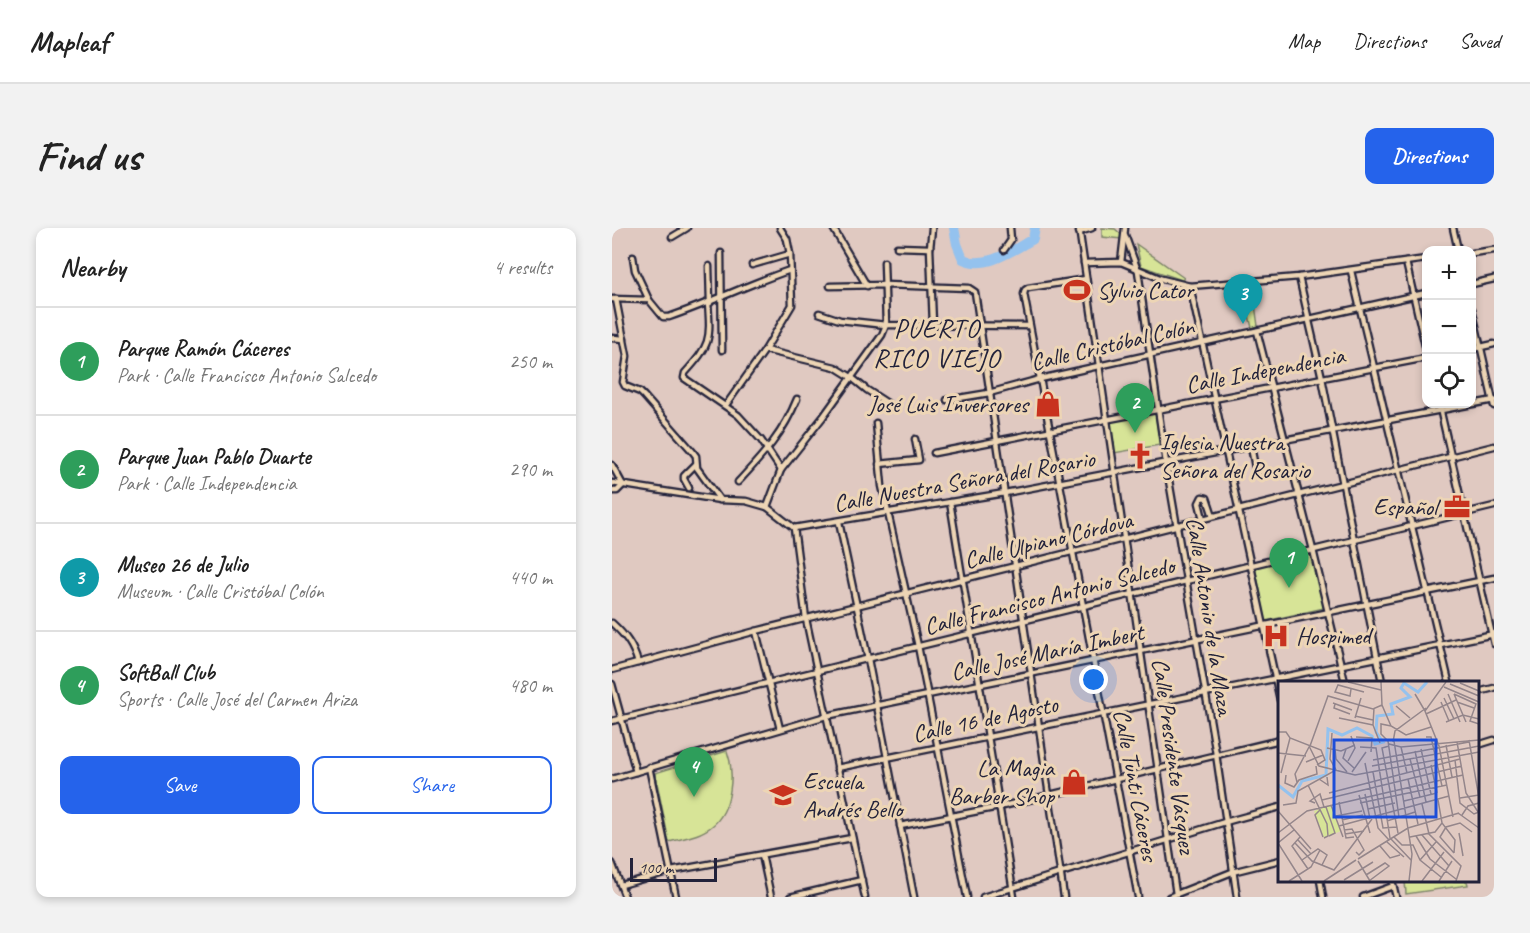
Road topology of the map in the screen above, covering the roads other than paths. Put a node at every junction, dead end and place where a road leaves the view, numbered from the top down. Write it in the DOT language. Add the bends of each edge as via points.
graph roads {
  1 [pos="687,228"];
  2 [pos="780,228"];
  3 [pos="833,228"];
  4 [pos="932,228"];
  5 [pos="1010,228"];
  6 [pos="1092,228"];
  7 [pos="1125,228"];
  8 [pos="1454,228"];
  9 [pos="1079,230"];
  10 [pos="1125,235"];
  11 [pos="672,237"];
  12 [pos="1457,246"];
  13 [pos="897,247"];
  14 [pos="930,248"];
  15 [pos="1004,250"];
  16 [pos="1494,250"];
  17 [pos="1476,252"];
  18 [pos="721,253"];
  19 [pos="790,254"];
  20 [pos="633,258"];
  21 [pos="1422,260"];
  22 [pos="884,262"];
  23 [pos="1121,262"];
  24 [pos="1406,262"];
  25 [pos="1084,263"];
  26 [pos="752,265"];
  27 [pos="709,266"];
  28 [pos="790,270"];
  29 [pos="1138,271"];
  30 [pos="1351,271"];
  31 [pos="1299,277"];
  32 [pos="1086,279"];
  33 [pos="1494,279"];
  34 [pos="1476,283"];
  35 [pos="867,285"];
  36 [pos="885,285"];
  37 [pos="830,286"];
  38 [pos="1190,286"];
  39 [pos="932,287"];
  40 [pos="1422,294"];
  41 [pos="1414,296"];
  42 [pos="721,298"];
  43 [pos="614,299"];
  44 [pos="649,300"];
  45 [pos="709,303"];
  46 [pos="1359,308"];
  47 [pos="819,313"];
  48 [pos="1308,320"];
  49 [pos="886,325"];
  50 [pos="933,325"];
  51 [pos="1029,326"];
  52 [pos="980,327"];
  53 [pos="1476,328"];
  54 [pos="1257,331"];
  55 [pos="1422,332"];
  56 [pos="612,338"];
  57 [pos="624,339"];
  58 [pos="1203,342"];
  59 [pos="1494,344"];
  60 [pos="1480,347"];
  61 [pos="1476,348"];
  62 [pos="722,350"];
  63 [pos="765,350"];
  64 [pos="1150,355"];
  65 [pos="1422,359"];
  66 [pos="1099,366"];
  67 [pos="1374,368"];
  68 [pos="851,377"];
  69 [pos="1322,378"];
  70 [pos="1040,379"];
  71 [pos="1271,387"];
  72 [pos="989,393"];
  73 [pos="1216,398"];
  74 [pos="797,399"];
  75 [pos="947,399"];
  76 [pos="1494,402"];
  77 [pos="887,403"];
  78 [pos="726,405"];
  79 [pos="1440,408"];
  80 [pos="1158,409"];
  81 [pos="1441,411"];
  82 [pos="1107,419"];
  83 [pos="1386,421"];
  84 [pos="876,423"];
  85 [pos="1050,430"];
  86 [pos="1332,431"];
  87 [pos="915,439"];
  88 [pos="997,440"];
  89 [pos="1284,440"];
  90 [pos="1494,446"];
  91 [pos="1251,447"];
  92 [pos="768,450"];
  93 [pos="1225,452"];
  94 [pos="934,453"];
  95 [pos="1451,457"];
  96 [pos="1166,463"];
  97 [pos="696,464"];
  98 [pos="879,464"];
  99 [pos="612,465"];
  100 [pos="781,470"];
  101 [pos="1398,470"];
  102 [pos="1256,472"];
  103 [pos="1115,473"];
  104 [pos="738,482"];
  105 [pos="612,483"];
  106 [pos="1060,483"];
  107 [pos="1343,484"];
  108 [pos="623,485"];
  109 [pos="689,488"];
  110 [pos="612,491"];
  111 [pos="1005,493"];
  112 [pos="1298,496"];
  113 [pos="720,500"];
  114 [pos="950,502"];
  115 [pos="1494,506"];
  116 [pos="767,507"];
  117 [pos="1239,511"];
  118 [pos="1464,513"];
  119 [pos="888,514"];
  120 [pos="1213,516"];
  121 [pos="1203,519"];
  122 [pos="838,522"];
  123 [pos="1178,526"];
  124 [pos="1412,526"];
  125 [pos="794,528"];
  126 [pos="1124,540"];
  127 [pos="1354,540"];
  128 [pos="1313,550"];
  129 [pos="1073,552"];
  130 [pos="1252,565"];
  131 [pos="1016,567"];
  132 [pos="1494,578"];
  133 [pos="962,580"];
  134 [pos="1187,581"];
  135 [pos="1480,581"];
  136 [pos="1427,592"];
  137 [pos="907,594"];
  138 [pos="1132,594"];
  139 [pos="1367,604"];
  140 [pos="1083,606"];
  141 [pos="856,607"];
  142 [pos="1327,613"];
  143 [pos="806,620"];
  144 [pos="1024,621"];
  145 [pos="612,623"];
  146 [pos="1264,626"];
  147 [pos="756,631"];
  148 [pos="972,633"];
  149 [pos="1493,634"];
  150 [pos="1197,640"];
  151 [pos="1494,644"];
  152 [pos="1440,645"];
  153 [pos="918,646"];
  154 [pos="1141,651"];
  155 [pos="868,658"];
  156 [pos="1377,658"];
  157 [pos="1094,661"];
  158 [pos="638,663"];
  159 [pos="1341,665"];
  160 [pos="612,670"];
  161 [pos="817,671"];
  162 [pos="1033,673"];
  163 [pos="1275,678"];
  164 [pos="1345,681"];
  165 [pos="1382,681"];
  166 [pos="1449,681"];
  167 [pos="768,683"];
  168 [pos="612,684"];
  169 [pos="980,684"];
  170 [pos="1494,688"];
  171 [pos="1278,691"];
  172 [pos="1479,692"];
  173 [pos="1204,693"];
  174 [pos="613,694"];
  175 [pos="927,695"];
  176 [pos="1148,705"];
  177 [pos="876,706"];
  178 [pos="1104,714"];
  179 [pos="826,716"];
  180 [pos="621,719"];
  181 [pos="612,721"];
  182 [pos="1040,727"];
  183 [pos="780,729"];
  184 [pos="988,737"];
  185 [pos="1278,740"];
  186 [pos="1494,740"];
  187 [pos="1479,745"];
  188 [pos="937,748"];
  189 [pos="1216,754"];
  190 [pos="887,758"];
  191 [pos="649,767"];
  192 [pos="837,768"];
  193 [pos="1158,770"];
  194 [pos="636,772"];
  195 [pos="612,779"];
  196 [pos="1116,779"];
  197 [pos="1050,795"];
  198 [pos="999,807"];
  199 [pos="1278,808"];
  200 [pos="951,817"];
  201 [pos="1225,822"];
  202 [pos="900,826"];
  203 [pos="852,838"];
  204 [pos="1168,840"];
  205 [pos="1130,852"];
  206 [pos="762,855"];
  207 [pos="1278,860"];
  208 [pos="612,863"];
  209 [pos="671,871"];
  210 [pos="1232,872"];
  211 [pos="1061,874"];
  212 [pos="862,880"];
  213 [pos="1320,882"];
  214 [pos="1393,883"];
  215 [pos="621,885"];
  216 [pos="1013,887"];
  217 [pos="1176,894"];
  218 [pos="625,897"];
  219 [pos="676,897"];
  220 [pos="771,897"];
  221 [pos="790,897"];
  222 [pos="865,897"];
  223 [pos="914,897"];
  224 [pos="967,897"];
  225 [pos="983,897"];
  226 [pos="1014,897"];
  227 [pos="1064,897"];
  228 [pos="1138,897"];
  229 [pos="1169,897"];
  230 [pos="1237,897"];
  231 [pos="1323,897"];
  232 [pos="1363,897"];
  233 [pos="1396,897"];
  1 -- 11 [label="street"];
  2 -- 19 [label="street"];
  3 -- 35 [label="street"];
  4 -- 14 [label="street"];
  5 -- 15 [label="street" via="1011,240"];
  6 -- 9 [label="street"];
  7 -- 10 [label="street, Calle Antonio de la Maza"];
  8 -- 12 [label="street"];
  9 -- 25 [label="street, Calle Presidente Vásquez"];
  10 -- 23 [label="street, Calle Antonio de la Maza"];
  10 -- 29 [label="street, Calle Antonio de la Maza"];
  13 -- 14 [label="street"];
  14 -- 39 [label="street"];
  16 -- 17 [label="street"];
  18 -- 42 [label="street"];
  19 -- 26 [label="street"];
  19 -- 28 [label="street"];
  20 -- 44 [label="street"];
  21 -- 24 [label="street"];
  22 -- 36 [label="street"];
  23 -- 25 [label="street"];
  23 -- 29 [label="street"];
  24 -- 30 [label="street"];
  24 -- 41 [label="street"];
  25 -- 32 [label="street, Calle Presidente Vásquez"];
  27 -- 45 [label="street"];
  28 -- 42 [label="street"];
  28 -- 63 [label="street" via="792,305"];
  29 -- 38 [label="street"];
  29 -- 64 [label="street, Calle Antonio de la Maza"];
  30 -- 31 [label="street"];
  30 -- 46 [label="street"];
  31 -- 38 [label="street"];
  31 -- 48 [label="street"];
  32 -- 51 [label="street, Calle Tunti Cáceres" via="1025,290"];
  32 -- 66 [label="street, Calle Presidente Vásquez"];
  33 -- 34 [label="street"];
  35 -- 36 [label="street"];
  35 -- 37 [label="street"];
  36 -- 39 [label="street"];
  36 -- 49 [label="street"];
  38 -- 58 [label="street"];
  39 -- 50 [label="street"];
  39 -- 52 [label="street" via="973,289"];
  40 -- 41 [label="street, Calle Cristóbal Colón"];
  41 -- 46 [label="street, Calle Cristóbal Colón"];
  41 -- 55 [label="street"];
  42 -- 45 [label="street"];
  42 -- 62 [label="street"];
  43 -- 44 [label="street"];
  43 -- 57 [label="street"];
  44 -- 45 [label="street" via="663,317"];
  45 -- 78 [label="street" via="708,342 684,378"];
  46 -- 48 [label="street, Calle Cristóbal Colón"];
  46 -- 67 [label="street"];
  47 -- 49 [label="street" via="840,320"];
  48 -- 54 [label="street, Calle Cristóbal Colón"];
  48 -- 69 [label="street"];
  49 -- 50 [label="street"];
  49 -- 68 [label="street"];
  50 -- 52 [label="street"];
  51 -- 52 [label="street"];
  51 -- 70 [label="street, Calle Tunti Cáceres"];
  52 -- 72 [label="street"];
  53 -- 60 [label="street"];
  54 -- 58 [label="street, Calle Cristóbal Colón"];
  54 -- 71 [label="street"];
  56 -- 57 [label="street"];
  57 -- 97 [label="street" via="625,386 644,396 696,456"];
  58 -- 64 [label="street, Calle Cristóbal Colón"];
  58 -- 73 [label="street"];
  59 -- 60 [label="street"];
  60 -- 61 [label="street"];
  60 -- 76 [label="street"];
  63 -- 68 [label="street" via="835,367"];
  63 -- 78 [label="street"];
  64 -- 66 [label="street, Calle Cristóbal Colón"];
  64 -- 80 [label="street, Calle Antonio de la Maza"];
  65 -- 67 [label="street, Calle Independencia"];
  66 -- 70 [label="street, Calle Cristóbal Colón"];
  66 -- 82 [label="street, Calle Presidente Vásquez"];
  67 -- 69 [label="street, Calle Independencia"];
  67 -- 83 [label="street"];
  68 -- 77 [label="street"];
  68 -- 100 [label="street"];
  69 -- 71 [label="street, Calle Independencia"];
  69 -- 86 [label="street"];
  70 -- 72 [label="street, Calle Cristóbal Colón"];
  70 -- 85 [label="street, Calle Tunti Cáceres"];
  71 -- 73 [label="street, Calle Independencia"];
  71 -- 89 [label="street"];
  72 -- 75 [label="street, Calle Cristóbal Colón"];
  72 -- 88 [label="street"];
  73 -- 80 [label="street, Calle Independencia"];
  73 -- 93 [label="street"];
  74 -- 92 [label="street" via="789,420"];
  76 -- 81 [label="street, Calle Nuestra Señora del Rosario"];
  78 -- 92 [label="street"];
  79 -- 81 [label="street"];
  80 -- 82 [label="street, Calle Independencia"];
  80 -- 96 [label="street, Calle Antonio de la Maza"];
  81 -- 83 [label="street, Calle Nuestra Señora del Rosario"];
  81 -- 95 [label="street"];
  82 -- 85 [label="street, Calle Independencia"];
  82 -- 103 [label="street, Calle Presidente Vásquez"];
  83 -- 86 [label="street, Calle Nuestra Señora del Rosario"];
  83 -- 101 [label="street"];
  84 -- 98 [label="street"];
  85 -- 88 [label="street, Calle Independencia"];
  85 -- 106 [label="street, Calle Tunti Cáceres"];
  86 -- 89 [label="street, Calle Nuestra Señora del Rosario"];
  86 -- 107 [label="street"];
  87 -- 98 [label="street" via="919,460"];
  88 -- 94 [label="street, Calle Independencia"];
  88 -- 111 [label="street"];
  89 -- 91 [label="street, Calle Nuestra Señora del Rosario"];
  89 -- 112 [label="street"];
  90 -- 95 [label="street, Calle Ulpiano Córdova"];
  91 -- 93 [label="street, Calle Nuestra Señora del Rosario"];
  91 -- 102 [label="street"];
  92 -- 100 [label="street"];
  92 -- 104 [label="street"];
  93 -- 96 [label="street, Calle Nuestra Señora del Rosario"];
  93 -- 117 [label="street"];
  95 -- 101 [label="street, Calle Ulpiano Córdova"];
  95 -- 118 [label="street"];
  96 -- 103 [label="street, Calle Nuestra Señora del Rosario"];
  96 -- 123 [label="street, Calle Antonio de la Maza"];
  97 -- 109 [label="street" via="684,476"];
  97 -- 113 [label="street"];
  98 -- 119 [label="street"];
  99 -- 108 [label="street"];
  100 -- 116 [label="street"];
  101 -- 107 [label="street, Calle Ulpiano Córdova"];
  101 -- 124 [label="street"];
  103 -- 106 [label="street, Calle Nuestra Señora del Rosario"];
  103 -- 126 [label="street, Calle Presidente Vásquez"];
  105 -- 108 [label="street"];
  106 -- 111 [label="street, Calle Nuestra Señora del Rosario"];
  106 -- 129 [label="street, Calle Tunti Cáceres"];
  107 -- 112 [label="street, Calle Ulpiano Córdova"];
  107 -- 127 [label="street"];
  108 -- 110 [label="street"];
  108 -- 113 [label="street"];
  111 -- 114 [label="street, Calle Nuestra Señora del Rosario"];
  111 -- 131 [label="street"];
  112 -- 117 [label="street, Calle Ulpiano Córdova"];
  112 -- 128 [label="street"];
  113 -- 116 [label="street"];
  114 -- 119 [label="street, Calle Nuestra Señora del Rosario"];
  114 -- 133 [label="street"];
  115 -- 118 [label="street, Calle Francisco Antonio Salcedo"];
  116 -- 125 [label="street"];
  117 -- 120 [label="street, Calle Ulpiano Córdova"];
  117 -- 130 [label="street"];
  118 -- 124 [label="street, Calle Francisco Antonio Salcedo"];
  118 -- 135 [label="street"];
  119 -- 122 [label="street, Calle Nuestra Señora del Rosario"];
  119 -- 137 [label="street"];
  120 -- 121 [label="street, Calle Ulpiano Córdova"];
  120 -- 121 [label="street" via="1207,498 1202,497 1199,503"];
  121 -- 123 [label="street, Calle Ulpiano Córdova"];
  122 -- 125 [label="street, Calle Nuestra Señora del Rosario"];
  122 -- 141 [label="street"];
  123 -- 126 [label="street, Calle Ulpiano Córdova"];
  123 -- 134 [label="street, Calle Antonio de la Maza"];
  124 -- 127 [label="street, Calle Francisco Antonio Salcedo"];
  124 -- 136 [label="street"];
  125 -- 143 [label="street"];
  126 -- 129 [label="street, Calle Ulpiano Córdova"];
  126 -- 138 [label="street, Calle Presidente Vásquez"];
  127 -- 128 [label="street, Calle Francisco Antonio Salcedo"];
  127 -- 139 [label="street"];
  128 -- 130 [label="street, Calle Francisco Antonio Salcedo"];
  128 -- 142 [label="street"];
  129 -- 131 [label="street, Calle Ulpiano Córdova"];
  129 -- 140 [label="street, Calle Tunti Cáceres"];
  130 -- 134 [label="street, Calle Francisco Antonio Salcedo"];
  130 -- 146 [label="street"];
  131 -- 133 [label="street, Calle Ulpiano Córdova"];
  131 -- 144 [label="street"];
  132 -- 135 [label="street, Calle José María Imbert"];
  133 -- 137 [label="street, Calle Ulpiano Córdova"];
  133 -- 148 [label="street"];
  134 -- 138 [label="street, Calle Francisco Antonio Salcedo"];
  134 -- 150 [label="street, Calle Antonio de la Maza"];
  135 -- 136 [label="street, Calle José María Imbert"];
  135 -- 149 [label="street"];
  136 -- 139 [label="street, Calle José María Imbert"];
  136 -- 152 [label="street"];
  137 -- 141 [label="street, Calle Ulpiano Córdova"];
  137 -- 153 [label="street"];
  138 -- 140 [label="street, Calle Francisco Antonio Salcedo"];
  138 -- 154 [label="street, Calle Presidente Vásquez"];
  139 -- 142 [label="street, Calle José María Imbert"];
  139 -- 156 [label="street"];
  140 -- 144 [label="street, Calle Francisco Antonio Salcedo"];
  140 -- 157 [label="street, Calle Tunti Cáceres"];
  141 -- 143 [label="street, Calle Ulpiano Córdova"];
  141 -- 155 [label="street"];
  142 -- 146 [label="street, Calle José María Imbert"];
  142 -- 159 [label="street"];
  143 -- 147 [label="street, Calle Ulpiano Córdova"];
  143 -- 161 [label="street"];
  144 -- 148 [label="street, Calle Francisco Antonio Salcedo"];
  144 -- 162 [label="street"];
  145 -- 158 [label="street" via="627,637"];
  146 -- 150 [label="street, Calle José María Imbert"];
  146 -- 163 [label="street"];
  147 -- 158 [label="street, Calle Ulpiano Córdova"];
  147 -- 167 [label="street"];
  148 -- 153 [label="street, Calle Francisco Antonio Salcedo"];
  148 -- 169 [label="street"];
  149 -- 151 [label="street"];
  149 -- 152 [label="street, Calle 16 de Agosto"];
  150 -- 154 [label="street, Calle José María Imbert"];
  150 -- 173 [label="street, Calle Antonio de la Maza"];
  152 -- 156 [label="street, Calle 16 de Agosto"];
  152 -- 166 [label="street"];
  153 -- 155 [label="street, Calle Francisco Antonio Salcedo"];
  153 -- 175 [label="street"];
  154 -- 157 [label="street, Calle José María Imbert"];
  154 -- 176 [label="street, Calle Presidente Vásquez"];
  155 -- 161 [label="street, Calle Francisco Antonio Salcedo"];
  155 -- 177 [label="street"];
  156 -- 159 [label="street, Calle 16 de Agosto"];
  156 -- 165 [label="street"];
  157 -- 162 [label="street, Calle José María Imbert"];
  157 -- 178 [label="street, Calle Tunti Cáceres"];
  158 -- 160 [label="street, Calle Ulpiano Córdova"];
  159 -- 163 [label="street, Calle 16 de Agosto"];
  159 -- 164 [label="street"];
  161 -- 167 [label="street, Calle Francisco Antonio Salcedo"];
  161 -- 179 [label="street"];
  162 -- 169 [label="street, Calle José María Imbert"];
  162 -- 182 [label="street"];
  163 -- 171 [label="street"];
  163 -- 173 [label="street, Calle 16 de Agosto"];
  167 -- 180 [label="street, Calle Francisco Antonio Salcedo"];
  167 -- 183 [label="street"];
  168 -- 174 [label="street"];
  169 -- 175 [label="street, Calle José María Imbert"];
  169 -- 184 [label="street"];
  170 -- 172 [label="street"];
  173 -- 176 [label="street, Calle 16 de Agosto"];
  173 -- 189 [label="street, Calle Antonio de la Maza"];
  174 -- 180 [label="street"];
  175 -- 177 [label="street, Calle José María Imbert"];
  175 -- 188 [label="street"];
  176 -- 178 [label="street, Calle 16 de Agosto"];
  176 -- 193 [label="street, Calle Presidente Vásquez"];
  177 -- 179 [label="street, Calle José María Imbert"];
  177 -- 190 [label="street"];
  178 -- 182 [label="street, Calle 16 de Agosto"];
  178 -- 196 [label="street, Calle Tunti Cáceres"];
  179 -- 183 [label="street, Calle José María Imbert"];
  179 -- 192 [label="street"];
  180 -- 181 [label="street, Calle Francisco Antonio Salcedo"];
  180 -- 194 [label="street"];
  182 -- 184 [label="street, Calle 16 de Agosto"];
  182 -- 197 [label="street"];
  183 -- 191 [label="street, Calle José María Imbert"];
  184 -- 188 [label="street, Calle 16 de Agosto"];
  184 -- 198 [label="street"];
  185 -- 189 [label="street"];
  186 -- 187 [label="street"];
  188 -- 190 [label="street, Calle 16 de Agosto"];
  188 -- 200 [label="street"];
  189 -- 193 [label="street"];
  189 -- 201 [label="street, Calle Antonio de la Maza"];
  190 -- 192 [label="street, Calle 16 de Agosto"];
  190 -- 202 [label="street"];
  191 -- 194 [label="street, Calle José María Imbert"];
  191 -- 209 [label="street"];
  192 -- 203 [label="street"];
  193 -- 196 [label="street"];
  193 -- 204 [label="street, Calle Presidente Vásquez"];
  194 -- 195 [label="street, Calle José María Imbert"];
  196 -- 197 [label="street"];
  196 -- 205 [label="street, Calle Tunti Cáceres"];
  197 -- 198 [label="street"];
  197 -- 211 [label="street"];
  198 -- 200 [label="street"];
  198 -- 216 [label="street"];
  199 -- 201 [label="street"];
  200 -- 202 [label="street"];
  200 -- 224 [label="street"];
  201 -- 204 [label="street"];
  201 -- 210 [label="street, Calle Antonio de la Maza"];
  202 -- 223 [label="street"];
  203 -- 206 [label="street"];
  203 -- 212 [label="street"];
  204 -- 205 [label="street"];
  204 -- 217 [label="street, Calle Presidente Vásquez"];
  205 -- 211 [label="street"];
  205 -- 228 [label="street, Calle Tunti Cáceres"];
  206 -- 209 [label="street"];
  206 -- 220 [label="street"];
  207 -- 210 [label="street"];
  208 -- 215 [label="street"];
  209 -- 215 [label="street"];
  209 -- 219 [label="street"];
  210 -- 217 [label="street"];
  210 -- 230 [label="street, Calle Antonio de la Maza"];
  211 -- 216 [label="street"];
  211 -- 227 [label="street"];
  212 -- 221 [label="street"];
  212 -- 222 [label="street"];
  213 -- 231 [label="street"];
  214 -- 232 [label="street"];
  214 -- 233 [label="street"];
  215 -- 218 [label="street"];
  216 -- 225 [label="street"];
  216 -- 226 [label="street"];
  217 -- 229 [label="street"];
}
